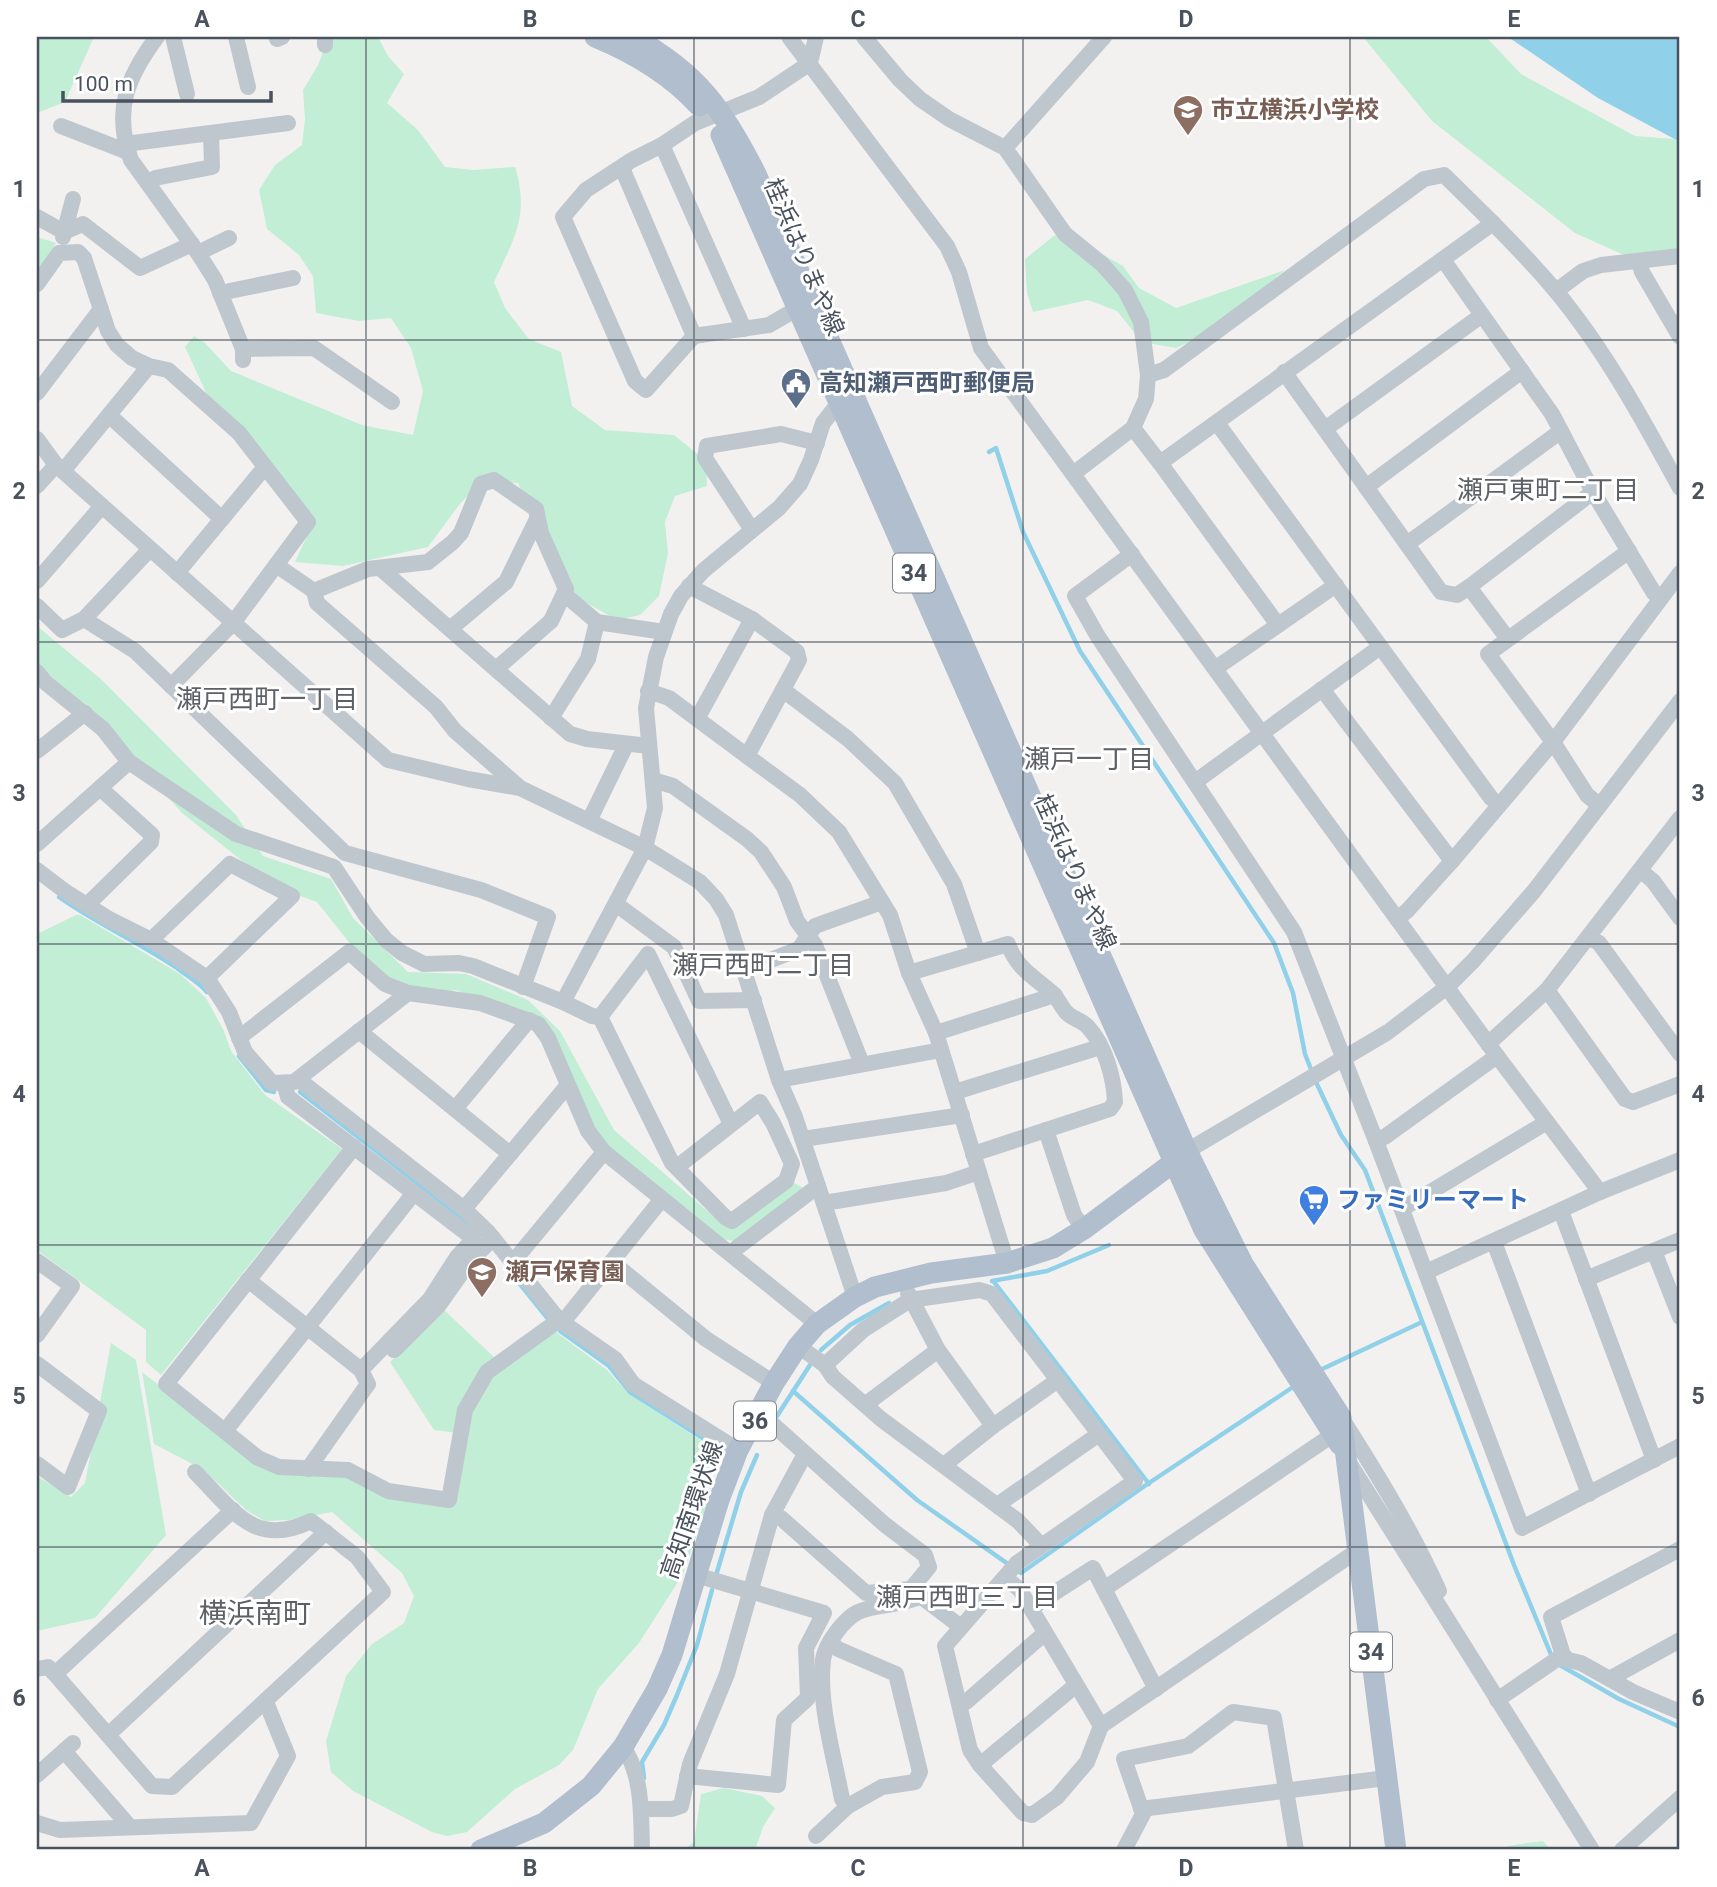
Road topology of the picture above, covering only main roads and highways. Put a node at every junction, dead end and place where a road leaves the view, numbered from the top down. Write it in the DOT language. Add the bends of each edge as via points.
graph roads {
  1 [pos="595,37"];
  2 [pos="633,37"];
  3 [pos="715,114"];
  4 [pos="1181,1156"];
  5 [pos="481,1850"];
  6 [pos="1396,1850"];
  1 -- 3 [label="main road, 桂浜はりまや線 / 34" via="651,65"];
  2 -- 3 [label="main road, 桂浜はりまや線 / 34" via="692,77"];
  3 -- 4 [label="main road, 桂浜はりまや線 / 34" via="756,174 805,305"];
  4 -- 5 [label="main road, 高知南環状線 / 36" via="1053,1248 1007,1263 875,1287 817,1324 774,1383 738,1450 672,1655 623,1747 591,1786 544,1823"];
  4 -- 6 [label="main road, 桂浜はりまや線 / 34" via="1339,1435 1359,1553"];
}
